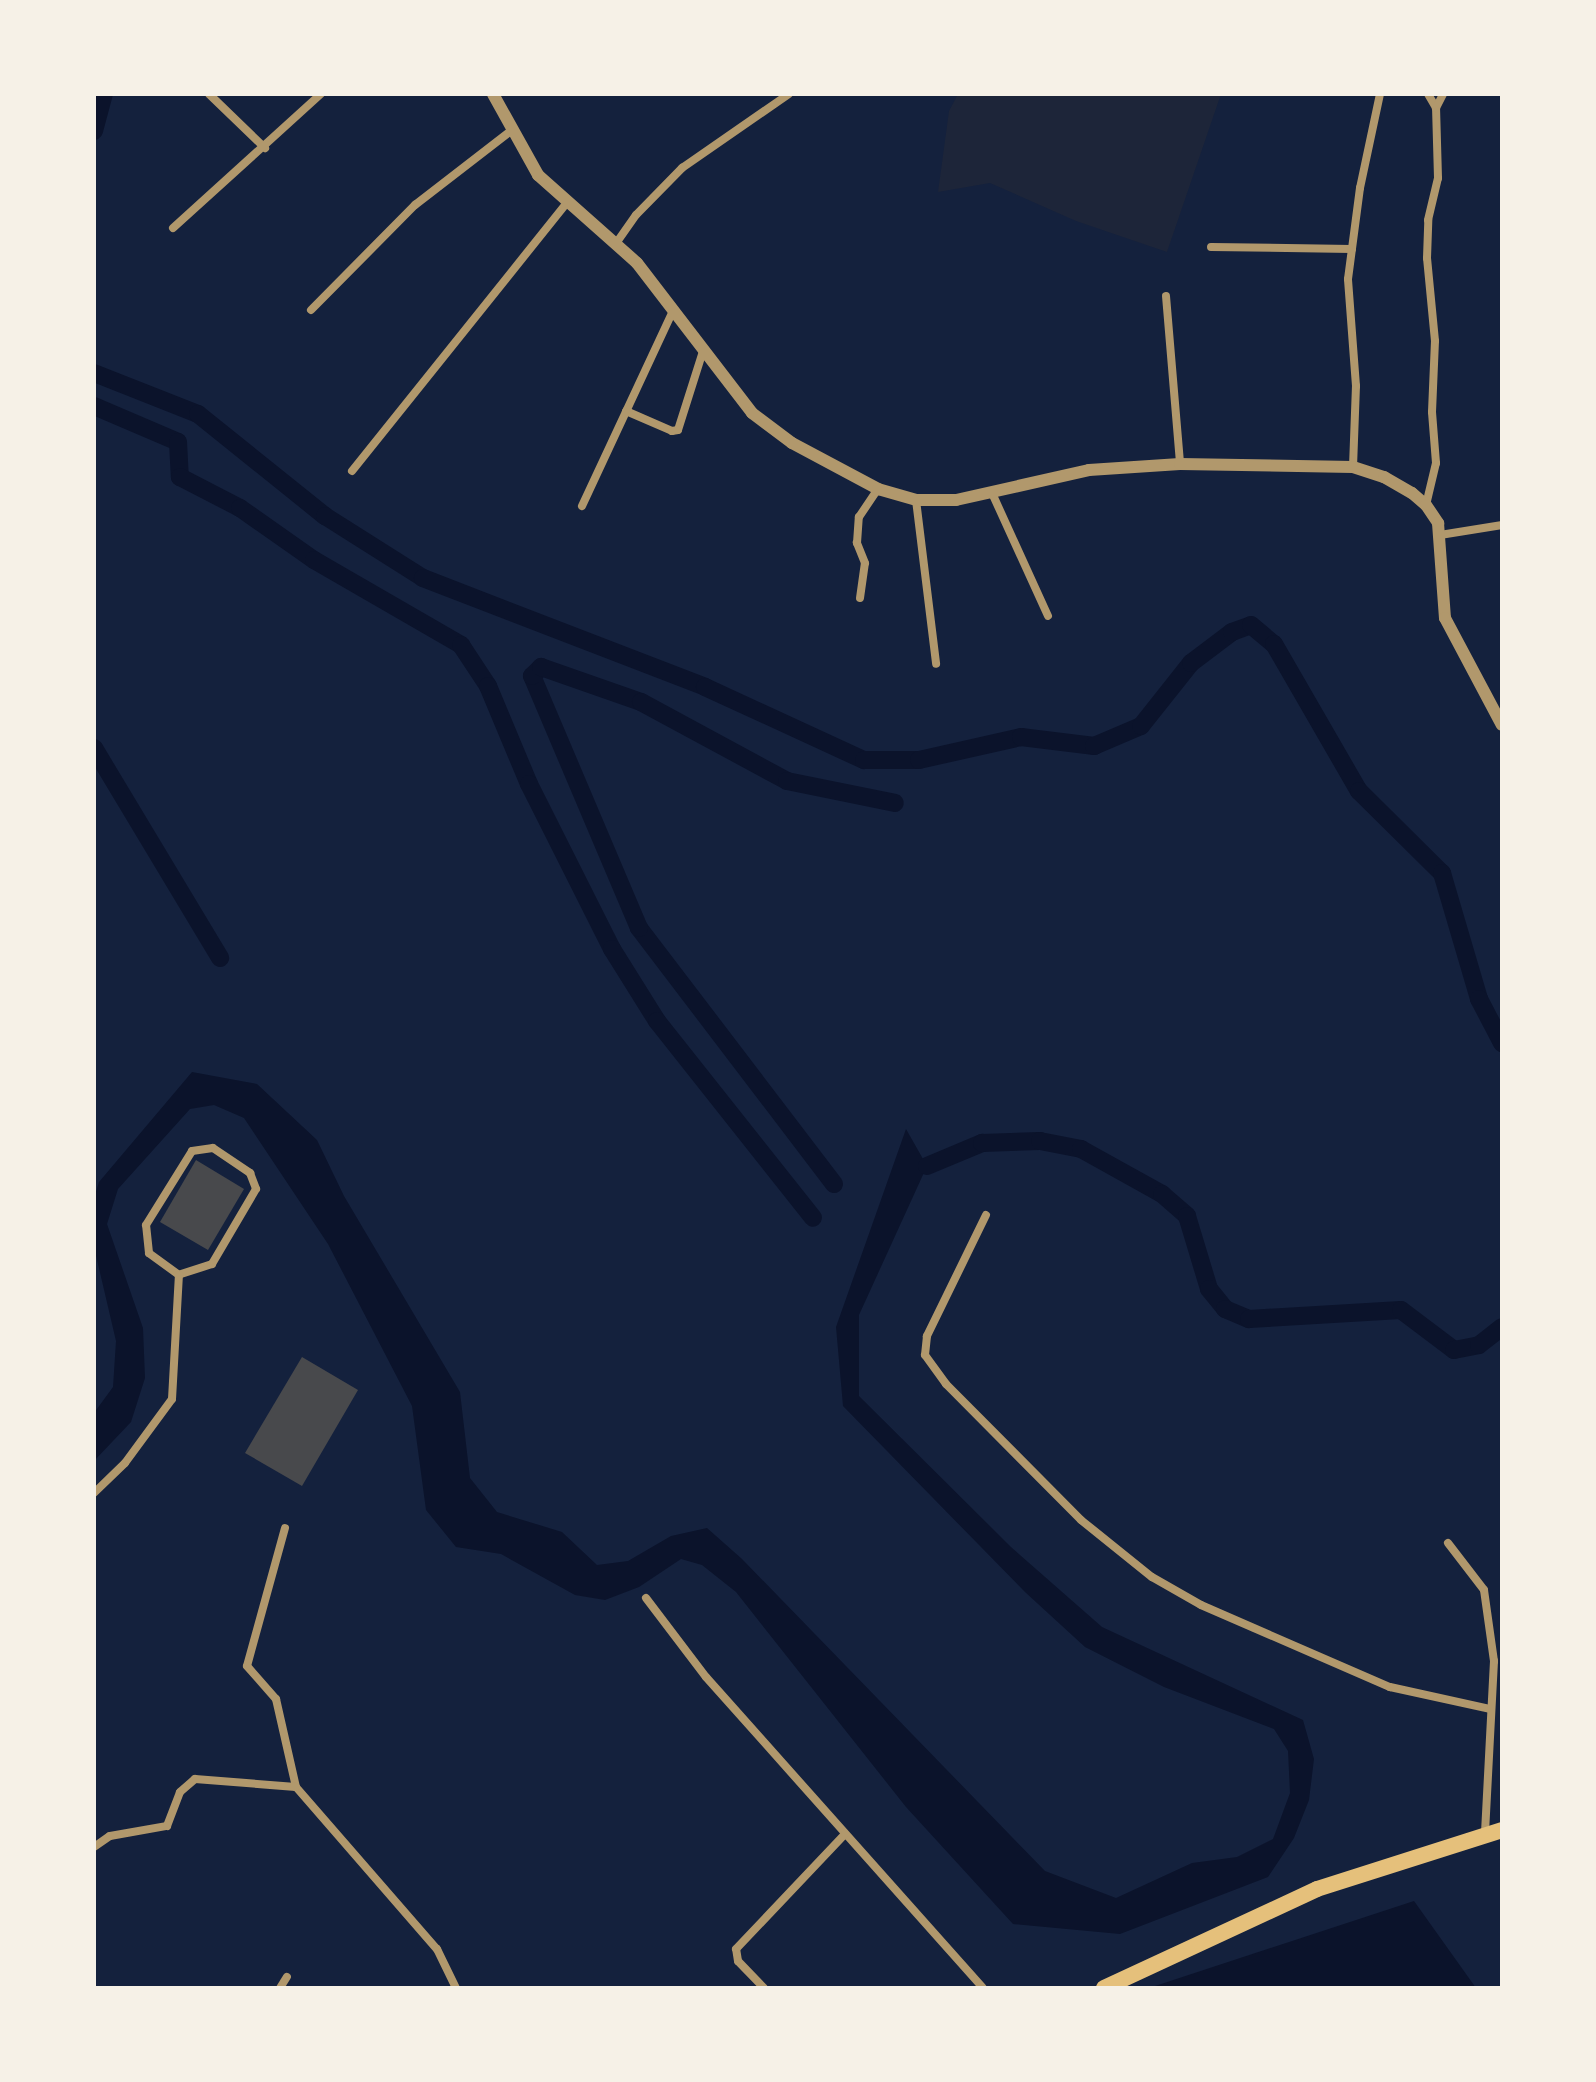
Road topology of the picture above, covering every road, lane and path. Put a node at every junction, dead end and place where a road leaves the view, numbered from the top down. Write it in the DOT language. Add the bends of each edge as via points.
graph roads {
  1 [pos="209,94"];
  2 [pos="321,94"];
  3 [pos="493,94"];
  4 [pos="789,94"];
  5 [pos="1380,94"];
  6 [pos="1428,94"];
  7 [pos="1443,94"];
  8 [pos="1436,108"];
  9 [pos="512,130"];
  10 [pos="265,148"];
  11 [pos="567,203"];
  12 [pos="173,228"];
  13 [pos="617,242"];
  14 [pos="1211,247"];
  15 [pos="1352,249"];
  16 [pos="1166,296"];
  17 [pos="311,310"];
  18 [pos="673,311"];
  19 [pos="703,351"];
  20 [pos="626,411"];
  21 [pos="1180,464"];
  22 [pos="1353,467"];
  23 [pos="352,471"];
  24 [pos="878,489"];
  25 [pos="992,493"];
  26 [pos="916,500"];
  27 [pos="1426,505"];
  28 [pos="582,506"];
  29 [pos="1502,525"];
  30 [pos="1440,535"];
  31 [pos="860,598"];
  32 [pos="1048,616"];
  33 [pos="936,664"];
  34 [pos="1502,725"];
  35 [pos="986,1215"];
  36 [pos="179,1275"];
  37 [pos="94,1493"];
  38 [pos="285,1528"];
  39 [pos="1448,1543"];
  40 [pos="646,1598"];
  41 [pos="1490,1709"];
  42 [pos="296,1787"];
  43 [pos="1494,1831"];
  44 [pos="844,1835"];
  45 [pos="94,1847"];
  46 [pos="287,1977"];
  47 [pos="280,1988"];
  48 [pos="456,1988"];
  49 [pos="764,1988"];
  50 [pos="983,1988"];
  51 [pos="1104,1988"];
  1 -- 10 [label="street"];
  2 -- 10 [label="street"];
  3 -- 9 [label="street"];
  4 -- 13 [label="street" via="682,168"];
  5 -- 15 [label="street"];
  6 -- 8 [label="street"];
  7 -- 8 [label="street"];
  8 -- 27 [label="street" via="1438,178 1428,220 1427,258 1435,341 1436,463"];
  9 -- 11 [label="street" via="538,175"];
  9 -- 17 [label="street" via="415,205"];
  10 -- 12 [label="street"];
  11 -- 13 [label="street"];
  11 -- 23 [label="street"];
  13 -- 18 [label="street"];
  14 -- 15 [label="street"];
  15 -- 22 [label="street" via="1348,279 1356,386"];
  16 -- 21 [label="street"];
  18 -- 19 [label="street"];
  18 -- 20 [label="street"];
  19 -- 20 [label="street" via="678,430"];
  19 -- 24 [label="street" via="766,425"];
  20 -- 28 [label="street"];
  21 -- 22 [label="street"];
  21 -- 25 [label="street" via="1089,470"];
  22 -- 27 [label="street" via="1384,477"];
  24 -- 26 [label="street"];
  24 -- 31 [label="street" via="859,517 857,543 865,563"];
  25 -- 26 [label="street"];
  25 -- 32 [label="street"];
  26 -- 33 [label="street"];
  27 -- 30 [label="street"];
  29 -- 30 [label="street"];
  30 -- 34 [label="street" via="1445,618"];
  35 -- 41 [label="street" via="927,1336 925,1355 946,1384 1081,1520 1152,1577 1201,1605 1390,1687"];
  36 -- 36 [label="street" via="212,1264 256,1189 250,1173 213,1148 192,1151 146,1225 149,1253"];
  36 -- 37 [label="street" via="172,1399 125,1463"];
  38 -- 42 [label="street" via="247,1666 276,1699"];
  39 -- 41 [label="street" via="1484,1590 1494,1661"];
  40 -- 44 [label="street" via="706,1677"];
  41 -- 43 [label="street"];
  42 -- 45 [label="street" via="195,1779 180,1792 167,1826 110,1836"];
  42 -- 48 [label="street" via="437,1949"];
  43 -- 51 [label="main road" via="1317,1889"];
  44 -- 49 [label="street" via="736,1949 738,1961"];
  44 -- 50 [label="street"];
  46 -- 47 [label="street"];
}
